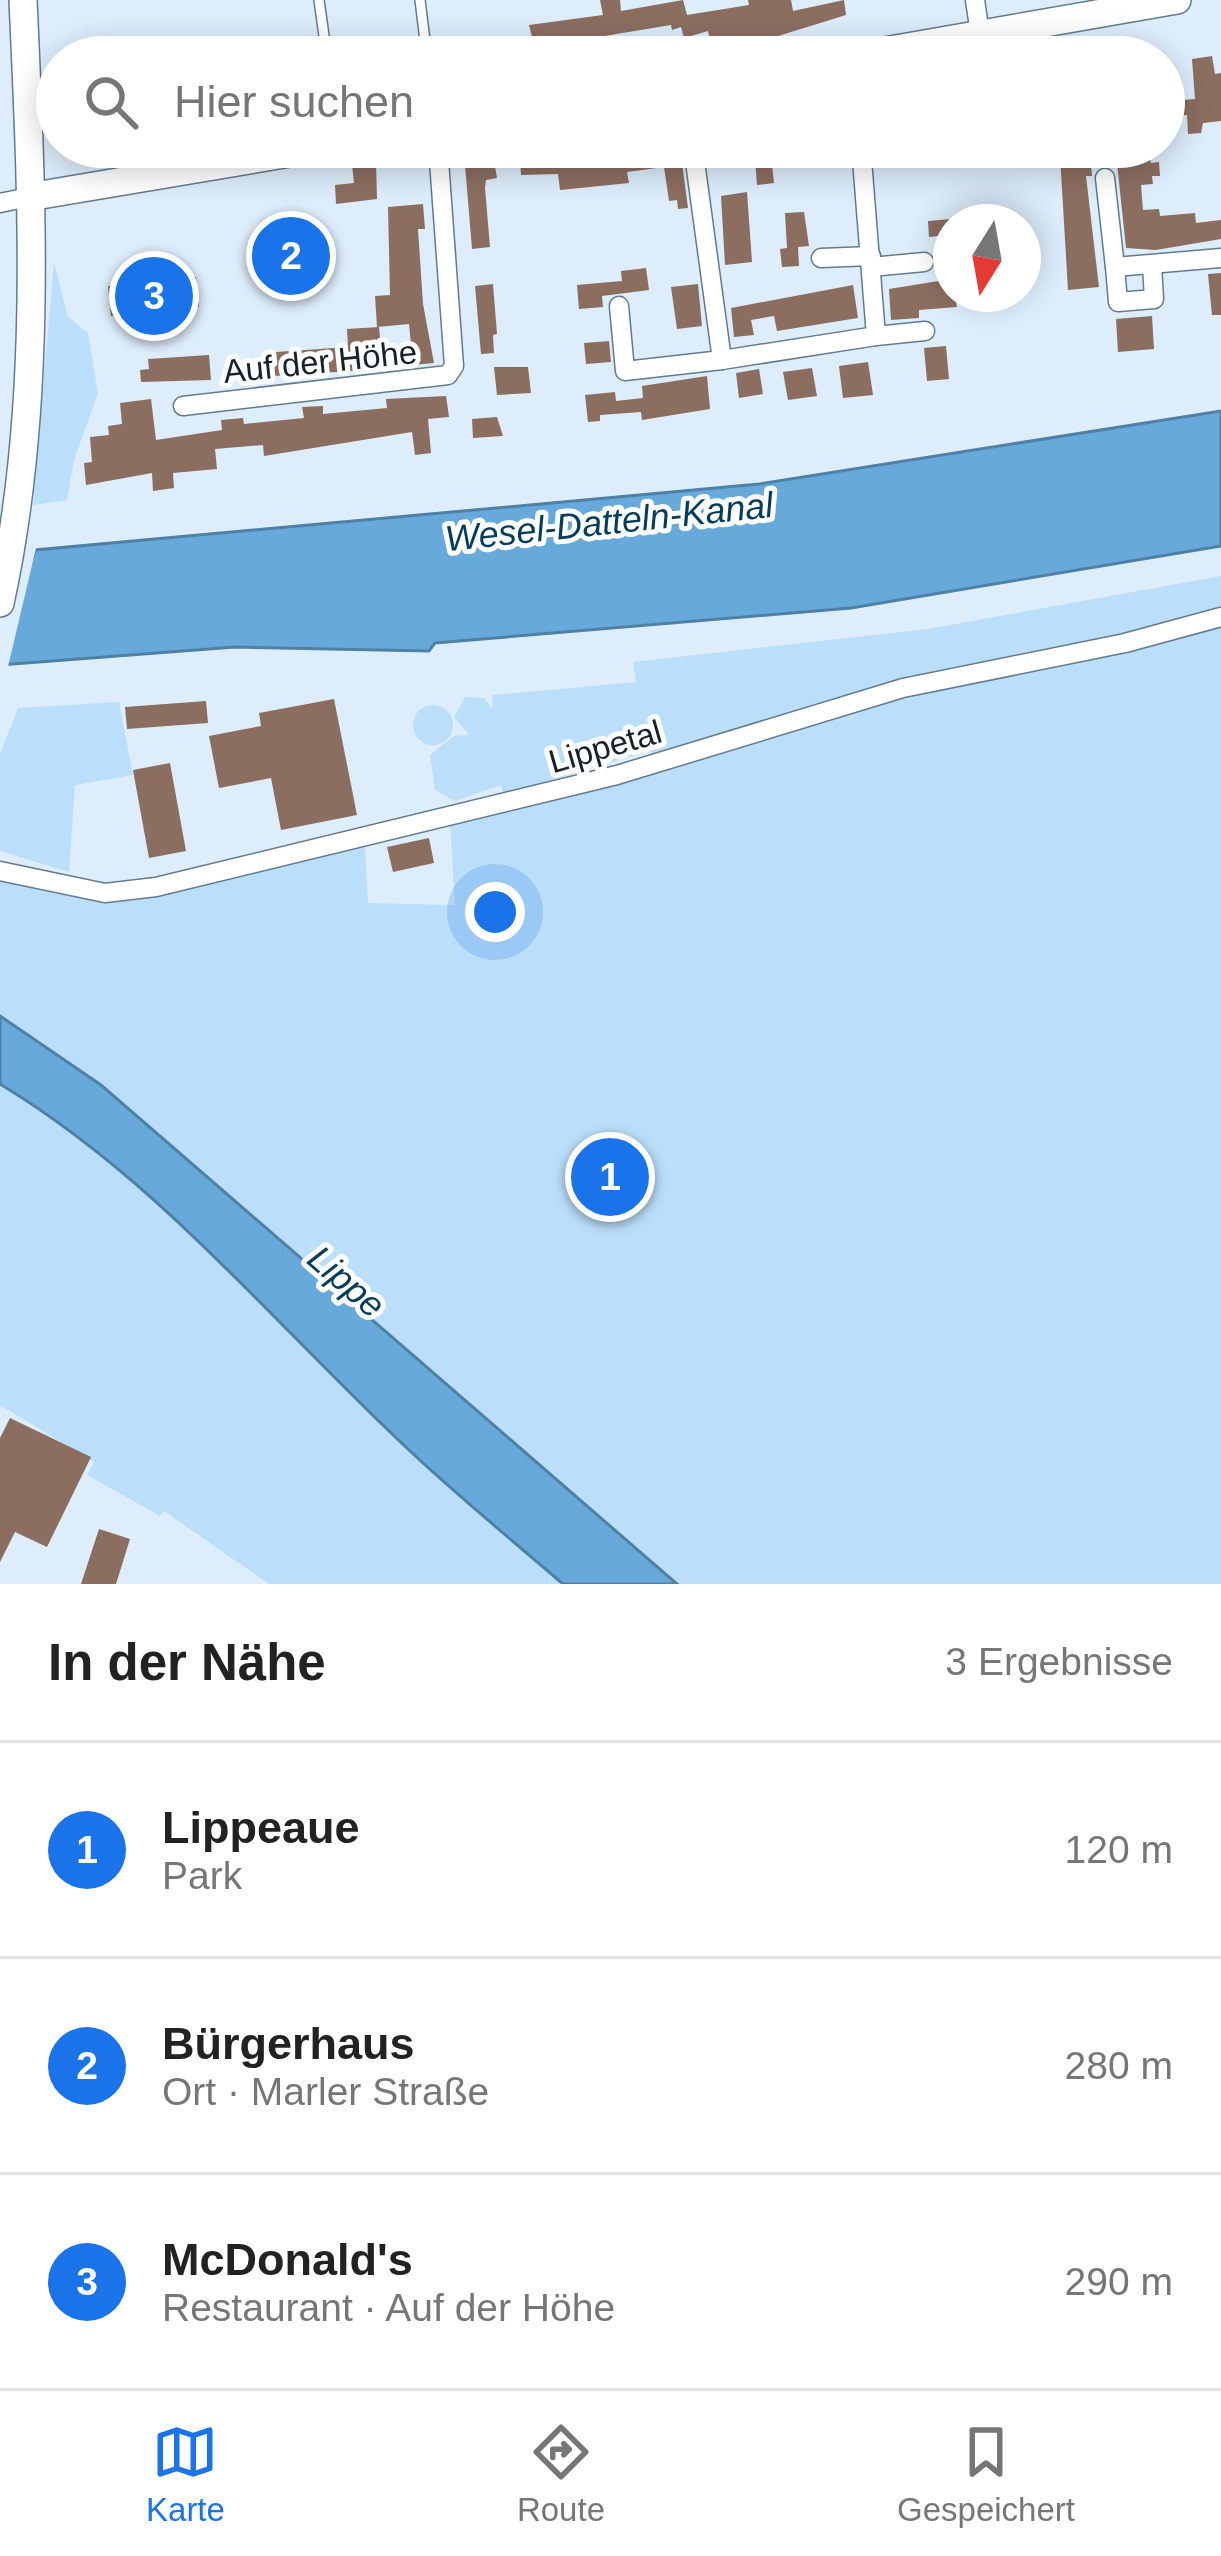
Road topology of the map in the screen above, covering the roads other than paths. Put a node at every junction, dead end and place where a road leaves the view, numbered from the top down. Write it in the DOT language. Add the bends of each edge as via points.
graph roads {
  1 [pos="23,0"];
  2 [pos="319,0"];
  3 [pos="420,0"];
  4 [pos="975,0"];
  5 [pos="1177,0"];
  6 [pos="980,34"];
  7 [pos="324,36"];
  8 [pos="424,36"];
  9 [pos="969,36"];
  10 [pos="201,168"];
  11 [pos="440,168"];
  12 [pos="696,168"];
  13 [pos="863,168"];
  14 [pos="1105,178"];
  15 [pos="29,197"];
  16 [pos="0,203"];
  17 [pos="821,258"];
  18 [pos="1221,258"];
  19 [pos="871,261"];
  20 [pos="924,262"];
  21 [pos="1151,265"];
  22 [pos="1115,268"];
  23 [pos="619,306"];
  24 [pos="925,331"];
  25 [pos="877,337"];
  26 [pos="722,360"];
  27 [pos="183,406"];
  28 [pos="0,603"];
  29 [pos="1221,617"];
  30 [pos="0,872"];
  1 -- 15 [label="main road"];
  2 -- 7 [label="lane"];
  3 -- 8 [label="lane"];
  4 -- 6 [label="street"];
  5 -- 6 [label="main road"];
  6 -- 9 [label="main road"];
  10 -- 15 [label="main road"];
  11 -- 27 [label="street, Auf der Höhe" via="454,367 448,375"];
  12 -- 26 [label="street"];
  13 -- 19 [label="street"];
  14 -- 22 [label="street"];
  15 -- 16 [label="street"];
  15 -- 28 [label="main road" via="28,378"];
  17 -- 19 [label="street"];
  18 -- 21 [label="street"];
  19 -- 20 [label="street"];
  19 -- 25 [label="street"];
  21 -- 22 [label="street"];
  21 -- 22 [label="street" via="1154,299 1118,302"];
  23 -- 26 [label="street" via="626,371"];
  24 -- 25 [label="street"];
  25 -- 26 [label="street"];
  29 -- 30 [label="street, Lippetal" via="903,688 596,781 156,887 89,891"];
}
